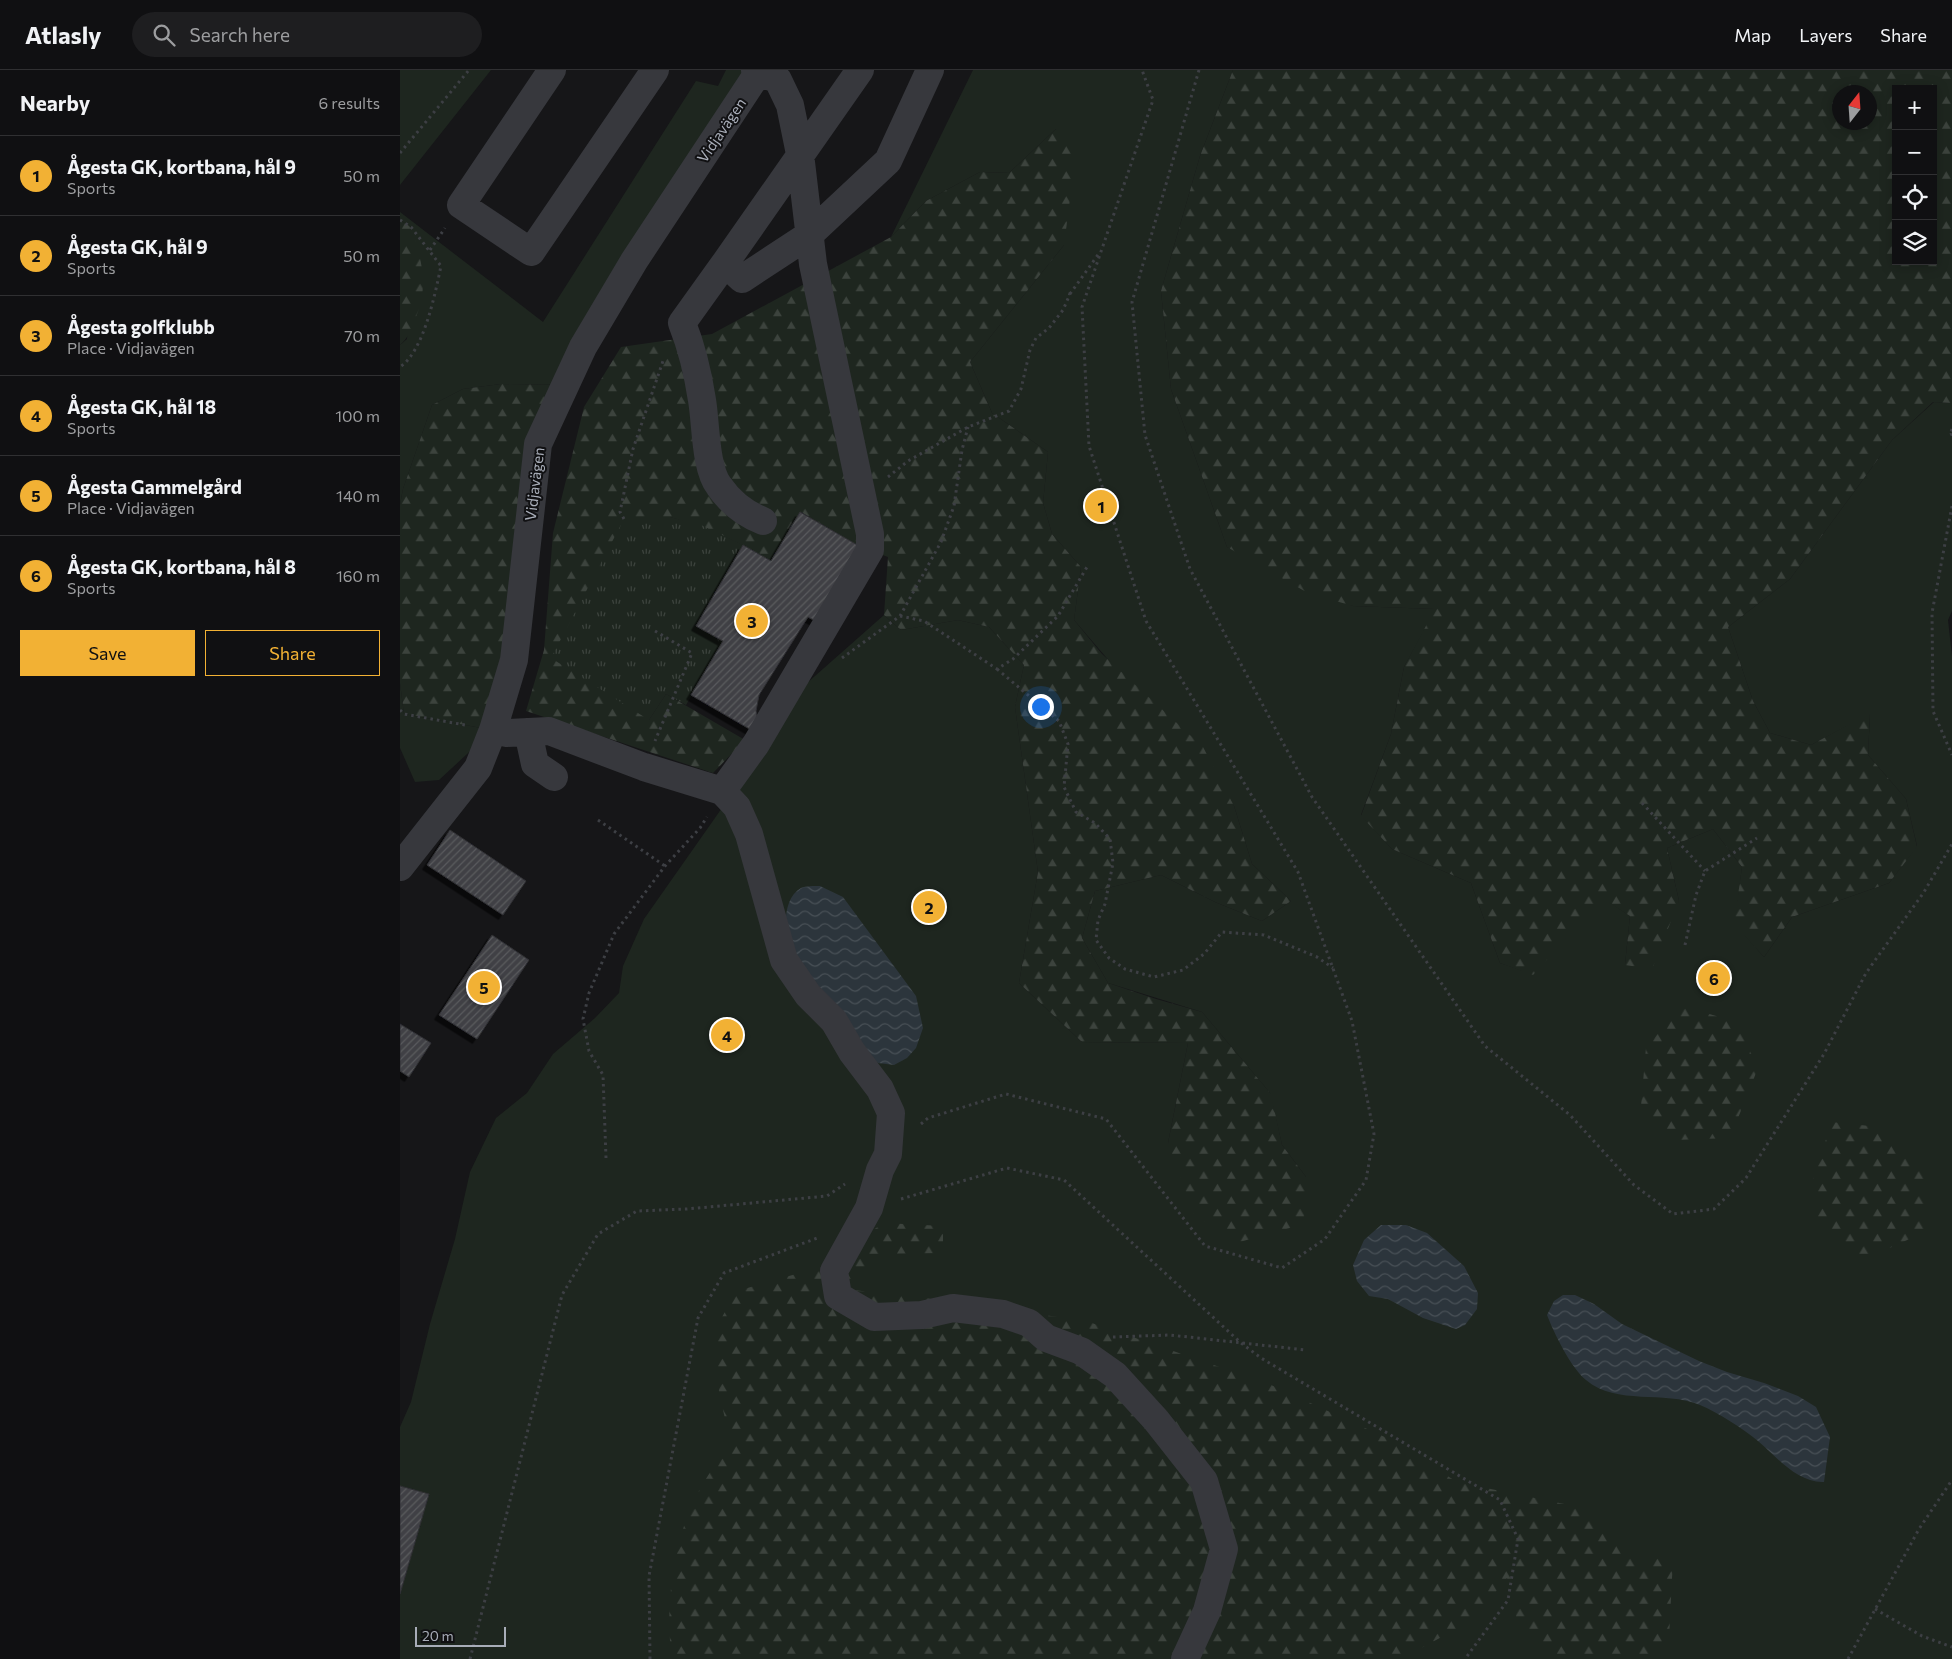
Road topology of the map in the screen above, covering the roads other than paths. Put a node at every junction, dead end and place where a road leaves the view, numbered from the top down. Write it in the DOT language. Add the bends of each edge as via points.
graph roads {
  1 [pos="552,70"];
  2 [pos="655,70"];
  3 [pos="860,70"];
  4 [pos="930,70"];
  5 [pos="758,71"];
  6 [pos="800,154"];
  7 [pos="809,236"];
  8 [pos="725,262"];
  9 [pos="763,521"];
  10 [pos="493,730"];
  11 [pos="528,732"];
  12 [pos="554,777"];
  13 [pos="722,791"];
  14 [pos="400,867"];
  15 [pos="1185,1659"];
  1 -- 2 [label="street" via="461,205 531,252"];
  3 -- 6 [label="street"];
  4 -- 7 [label="street" via="888,161"];
  5 -- 6 [label="street" via="778,80 790,105"];
  5 -- 10 [label="street, Vidjavägen" via="634,261 583,347 538,444 514,660"];
  6 -- 7 [label="street"];
  6 -- 8 [label="street"];
  7 -- 8 [label="street" via="742,279"];
  7 -- 13 [label="street" via="870,534 870,550 756,744"];
  8 -- 9 [label="street" via="682,323 692,348 703,401 708,452 717,485 745,514"];
  10 -- 11 [label="street"];
  10 -- 14 [label="street, Vidjavägen" via="478,768"];
  11 -- 12 [label="street" via="535,764"];
  11 -- 13 [label="street" via="549,731 644,767"];
  13 -- 15 [label="street" via="737,807 749,834 784,960 808,995 834,1021 880,1089 891,1113 888,1154 869,1208 834,1271 838,1296 874,1317 922,1315 953,1308 1002,1314 1029,1323 1046,1338 1081,1351 1115,1376 1156,1420 1204,1481 1224,1549 1207,1611"];
}
